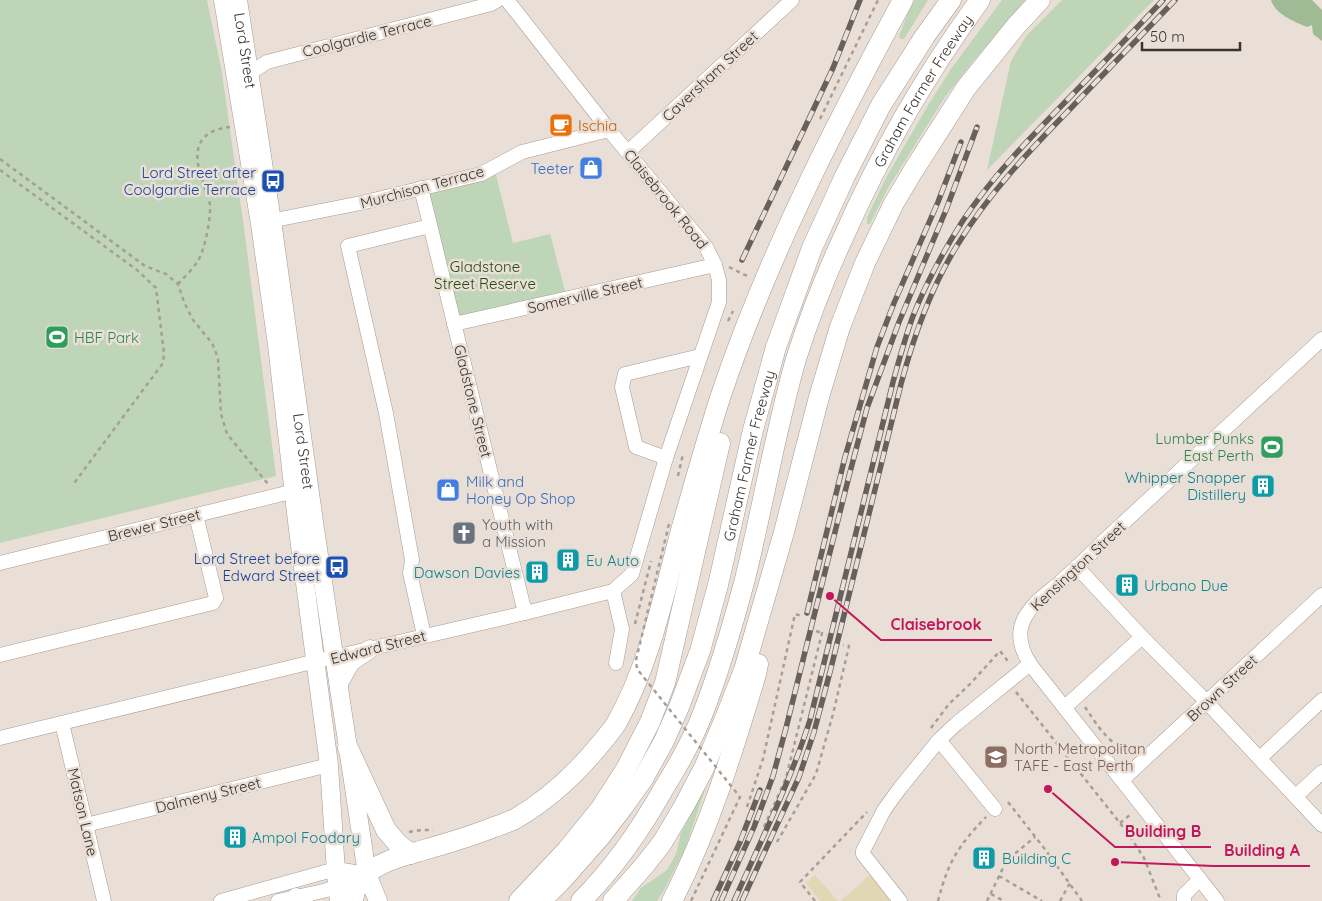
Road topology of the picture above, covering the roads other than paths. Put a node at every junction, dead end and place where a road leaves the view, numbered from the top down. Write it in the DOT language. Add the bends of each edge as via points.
graph roads {
  1 [pos="223,0"];
  2 [pos="238,0"];
  3 [pos="498,0"];
  4 [pos="507,0"];
  5 [pos="792,0"];
  6 [pos="903,0"];
  7 [pos="950,0"];
  8 [pos="980,0"];
  9 [pos="1040,0"];
  10 [pos="243,74"];
  11 [pos="609,130"];
  12 [pos="628,152"];
  13 [pos="421,188"];
  14 [pos="266,222"];
  15 [pos="430,226"];
  16 [pos="715,265"];
  17 [pos="758,275"];
  18 [pos="454,324"];
  19 [pos="1322,338"];
  20 [pos="700,356"];
  21 [pos="666,458"];
  22 [pos="293,492"];
  23 [pos="196,515"];
  24 [pos="784,532"];
  25 [pos="0,563"];
  26 [pos="1077,567"];
  27 [pos="613,591"];
  28 [pos="1322,595"];
  29 [pos="525,613"];
  30 [pos="424,635"];
  31 [pos="1142,637"];
  32 [pos="370,649"];
  33 [pos="0,655"];
  34 [pos="334,658"];
  35 [pos="315,662"];
  36 [pos="616,663"];
  37 [pos="1030,664"];
  38 [pos="339,683"];
  39 [pos="1322,700"];
  40 [pos="1207,702"];
  41 [pos="1065,707"];
  42 [pos="62,723"];
  43 [pos="0,738"];
  44 [pos="939,740"];
  45 [pos="348,748"];
  46 [pos="1260,758"];
  47 [pos="329,765"];
  48 [pos="1322,772"];
  49 [pos="1122,780"];
  50 [pos="1296,796"];
  51 [pos="995,809"];
  52 [pos="86,825"];
  53 [pos="1322,825"];
  54 [pos="411,854"];
  55 [pos="336,869"];
  56 [pos="367,874"];
  57 [pos="1200,879"];
  58 [pos="338,894"];
  59 [pos="300,899"];
  60 [pos="104,901"];
  61 [pos="221,901"];
  62 [pos="278,901"];
  63 [pos="353,901"];
  64 [pos="378,901"];
  65 [pos="519,901"];
  66 [pos="541,901"];
  67 [pos="581,901"];
  68 [pos="612,901"];
  69 [pos="672,901"];
  70 [pos="900,901"];
  71 [pos="1184,901"];
  72 [pos="1217,901"];
  1 -- 10 [label="main road, Lord Street"];
  2 -- 10 [label="main road, Lord Street"];
  3 -- 10 [label="street, Coolgardie Terrace" via="267,62"];
  4 -- 11 [label="street, Claisebrook Road"];
  5 -- 12 [label="street, Caversham Street"];
  6 -- 17 [label="highway"];
  7 -- 66 [label="highway, Graham Farmer Freeway" via="881,105 812,248 776,347 700,651 664,741 643,779 600,837"];
  8 -- 67 [label="highway, Graham Farmer Freeway" via="905,114 875,168 829,270 797,357 745,577 723,656 702,714 650,813 620,856"];
  9 -- 24 [label="highway" via="966,88 894,203 865,263 837,336"];
  10 -- 14 [label="main road, Lord Street"];
  10 -- 14 [label="main road, Lord Street" via="244,125"];
  11 -- 12 [label="street, Claisebrook Road"];
  11 -- 13 [label="street, Murchison Terrace" via="522,152 482,174"];
  12 -- 16 [label="street, Claisebrook Road" via="706,246"];
  13 -- 14 [label="street, Murchison Terrace"];
  13 -- 15 [label="street, Gladstone Street"];
  14 -- 22 [label="main road, Lord Street"];
  15 -- 18 [label="street, Gladstone Street"];
  15 -- 30 [label="street" via="348,246 386,413 412,560 410,573"];
  16 -- 18 [label="street, Somerville Street"];
  16 -- 20 [label="street, Claisebrook Road" via="719,302"];
  17 -- 54 [label="highway" via="680,535 660,615 634,686 615,726 586,762 552,794 513,820 471,837"];
  17 -- 65 [label="highway" via="664,683 650,722 601,808"];
  18 -- 29 [label="street, Gladstone Street"];
  19 -- 26 [label="street, Kensington Street"];
  20 -- 21 [label="street, Claisebrook Road"];
  20 -- 21 [label="street" via="626,374 622,387 636,447"];
  21 -- 27 [label="street, Edward Street" via="632,574"];
  22 -- 23 [label="street, Brewer Street"];
  22 -- 34 [label="main road, Lord Street"];
  22 -- 35 [label="main road, Lord Street"];
  23 -- 25 [label="street, Brewer Street"];
  23 -- 33 [label="street" via="216,598 213,603"];
  24 -- 68 [label="highway" via="744,670 704,768 662,843"];
  24 -- 69 [label="highway" via="756,674 704,832"];
  26 -- 31 [label="street"];
  26 -- 37 [label="street, Kensington Street" via="1026,615 1020,635 1024,655"];
  27 -- 29 [label="street, Edward Street"];
  27 -- 36 [label="street" via="622,629"];
  28 -- 40 [label="street, Brown Street"];
  29 -- 30 [label="street, Edward Street"];
  30 -- 32 [label="street, Edward Street"];
  31 -- 40 [label="street"];
  31 -- 41 [label="street"];
  32 -- 34 [label="street, Edward Street"];
  32 -- 38 [label="main road" via="351,662"];
  34 -- 35 [label="street, Edward Street"];
  34 -- 38 [label="main road, Lord Street"];
  35 -- 42 [label="street, Edward Street"];
  35 -- 47 [label="main road, Lord Street"];
  37 -- 41 [label="street"];
  37 -- 44 [label="street"];
  38 -- 45 [label="main road, Lord Street"];
  39 -- 46 [label="street"];
  40 -- 46 [label="street"];
  40 -- 49 [label="street, Brown Street"];
  41 -- 49 [label="street"];
  42 -- 43 [label="street, Edward Street"];
  42 -- 52 [label="street, Matson Lane"];
  44 -- 51 [label="street"];
  44 -- 70 [label="street" via="884,810 863,851"];
  45 -- 54 [label="highway" via="386,830"];
  45 -- 56 [label="main road, Lord Street"];
  46 -- 50 [label="street"];
  47 -- 52 [label="street, Dalmeny Street"];
  47 -- 55 [label="main road, Lord Street"];
  48 -- 50 [label="street"];
  49 -- 57 [label="street"];
  50 -- 53 [label="street"];
  52 -- 60 [label="street, Matson Lane"];
  54 -- 56 [label="highway" via="387,862"];
  55 -- 56 [label="street"];
  55 -- 58 [label="main road, Lord Street"];
  55 -- 61 [label="street"];
  56 -- 58 [label="street"];
  56 -- 63 [label="highway" via="360,882"];
  56 -- 64 [label="main road, Lord Street"];
  57 -- 71 [label="street" via="1184,895"];
  57 -- 72 [label="street"];
  58 -- 59 [label="street"];
  59 -- 62 [label="street"];
}
